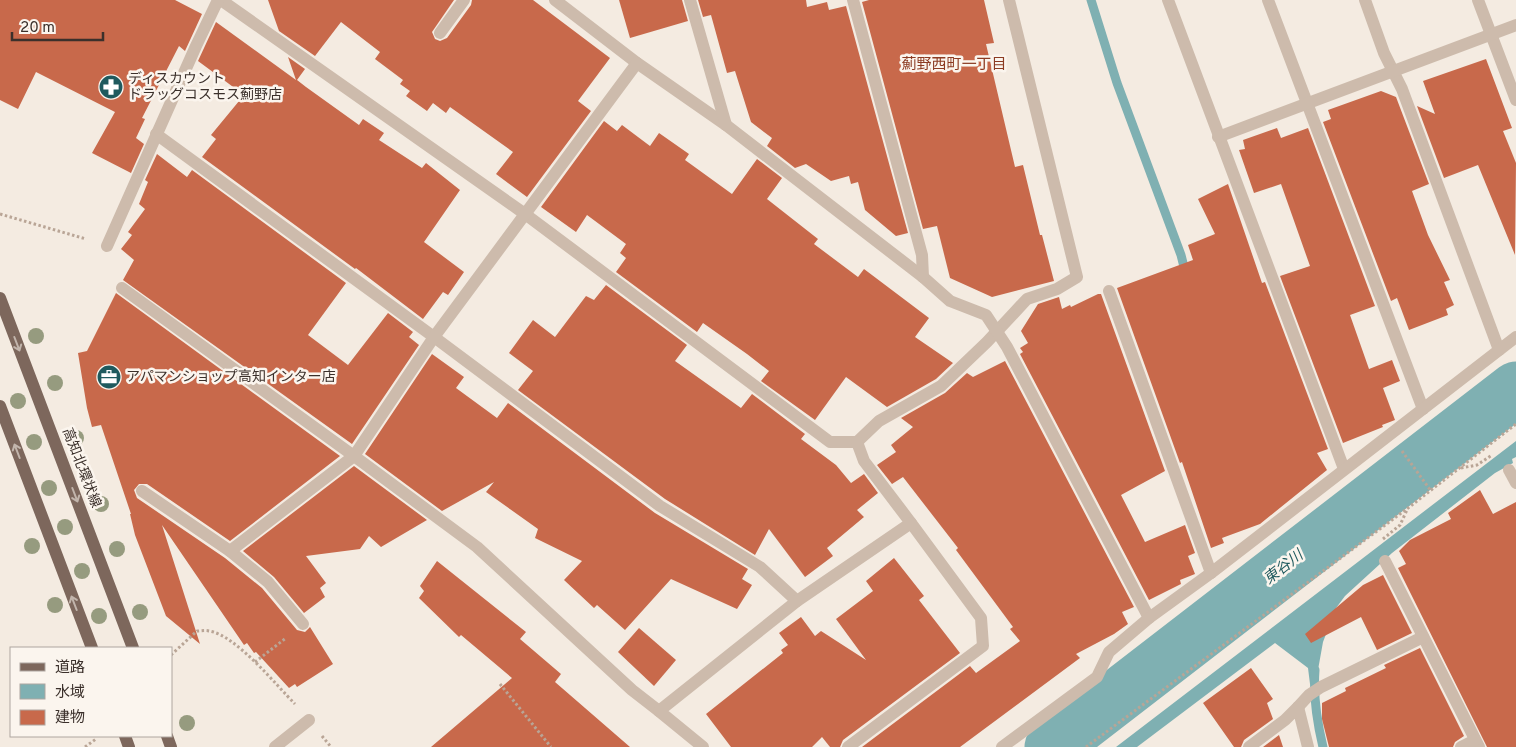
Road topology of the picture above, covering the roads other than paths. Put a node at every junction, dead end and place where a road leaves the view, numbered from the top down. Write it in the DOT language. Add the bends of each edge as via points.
graph roads {
  1 [pos="220,0"];
  2 [pos="464,0"];
  3 [pos="555,0"];
  4 [pos="690,0"];
  5 [pos="853,0"];
  6 [pos="1009,0"];
  7 [pos="1168,0"];
  8 [pos="1268,0"];
  9 [pos="1365,0"];
  10 [pos="1478,0"];
  11 [pos="1516,25"];
  12 [pos="440,33"];
  13 [pos="1491,34"];
  14 [pos="637,63"];
  15 [pos="1393,71"];
  16 [pos="1516,100"];
  17 [pos="1307,104"];
  18 [pos="726,125"];
  19 [pos="156,134"];
  20 [pos="1218,137"];
  21 [pos="524,214"];
  22 [pos="107,246"];
  23 [pos="923,277"];
  24 [pos="122,288"];
  25 [pos="1109,291"];
  26 [pos="0,298"];
  27 [pos="998,332"];
  28 [pos="434,337"];
  29 [pos="1516,337"];
  30 [pos="1499,350"];
  31 [pos="0,406"];
  32 [pos="1424,409"];
  33 [pos="856,442"];
  34 [pos="354,456"];
  35 [pos="1344,469"];
  36 [pos="1509,470"];
  37 [pos="1516,483"];
  38 [pos="142,491"];
  39 [pos="911,523"];
  40 [pos="230,551"];
  41 [pos="1385,561"];
  42 [pos="1211,572"];
  43 [pos="797,602"];
  44 [pos="1149,618"];
  45 [pos="304,624"];
  46 [pos="1423,637"];
  47 [pos="92,647"];
  48 [pos="133,647"];
  49 [pos="1298,707"];
  50 [pos="659,711"];
  51 [pos="308,720"];
  52 [pos="1477,743"];
  53 [pos="275,747"];
  54 [pos="703,747"];
  55 [pos="848,747"];
  56 [pos="1002,747"];
  57 [pos="1249,747"];
  58 [pos="1308,747"];
  59 [pos="1461,747"];
  1 -- 19 [label="street"];
  1 -- 21 [label="street"];
  2 -- 12 [label="street"];
  3 -- 14 [label="street"];
  4 -- 18 [label="street"];
  5 -- 23 [label="street" via="922,255"];
  6 -- 27 [label="street" via="1077,277 1057,289 1027,299"];
  7 -- 20 [label="street"];
  8 -- 17 [label="street"];
  9 -- 15 [label="street"];
  10 -- 13 [label="street"];
  11 -- 13 [label="street"];
  13 -- 15 [label="street"];
  13 -- 16 [label="street"];
  14 -- 18 [label="street"];
  14 -- 21 [label="street"];
  15 -- 17 [label="street"];
  15 -- 30 [label="street"];
  17 -- 20 [label="street"];
  17 -- 32 [label="street"];
  18 -- 23 [label="street"];
  19 -- 22 [label="street"];
  19 -- 28 [label="street"];
  20 -- 35 [label="street"];
  21 -- 28 [label="street"];
  21 -- 33 [label="street" via="830,442"];
  23 -- 27 [label="street" via="950,301 986,315"];
  24 -- 34 [label="street"];
  25 -- 42 [label="street"];
  26 -- 48 [label="main road, 高知北環状線, one-way"];
  27 -- 33 [label="street" via="940,386 879,421"];
  27 -- 44 [label="street"];
  28 -- 34 [label="street"];
  28 -- 43 [label="street" via="660,506 760,567"];
  29 -- 30 [label="street"];
  30 -- 32 [label="street"];
  47 -- 31 [label="main road, one-way"];
  32 -- 35 [label="street"];
  33 -- 39 [label="street" via="864,461"];
  34 -- 40 [label="street"];
  34 -- 50 [label="street" via="477,547 625,684"];
  35 -- 42 [label="street"];
  36 -- 37 [label="street"];
  38 -- 40 [label="street"];
  39 -- 43 [label="street"];
  39 -- 55 [label="street" via="981,618 983,646"];
  40 -- 45 [label="street" via="268,582"];
  41 -- 46 [label="street"];
  42 -- 44 [label="street"];
  43 -- 50 [label="street"];
  44 -- 56 [label="street" via="1109,652 1096,677"];
  46 -- 49 [label="street" via="1321,687"];
  46 -- 52 [label="street"];
  49 -- 57 [label="street"];
  49 -- 58 [label="street"];
  50 -- 54 [label="street"];
  51 -- 53 [label="street"];
  52 -- 59 [label="street"];
}
